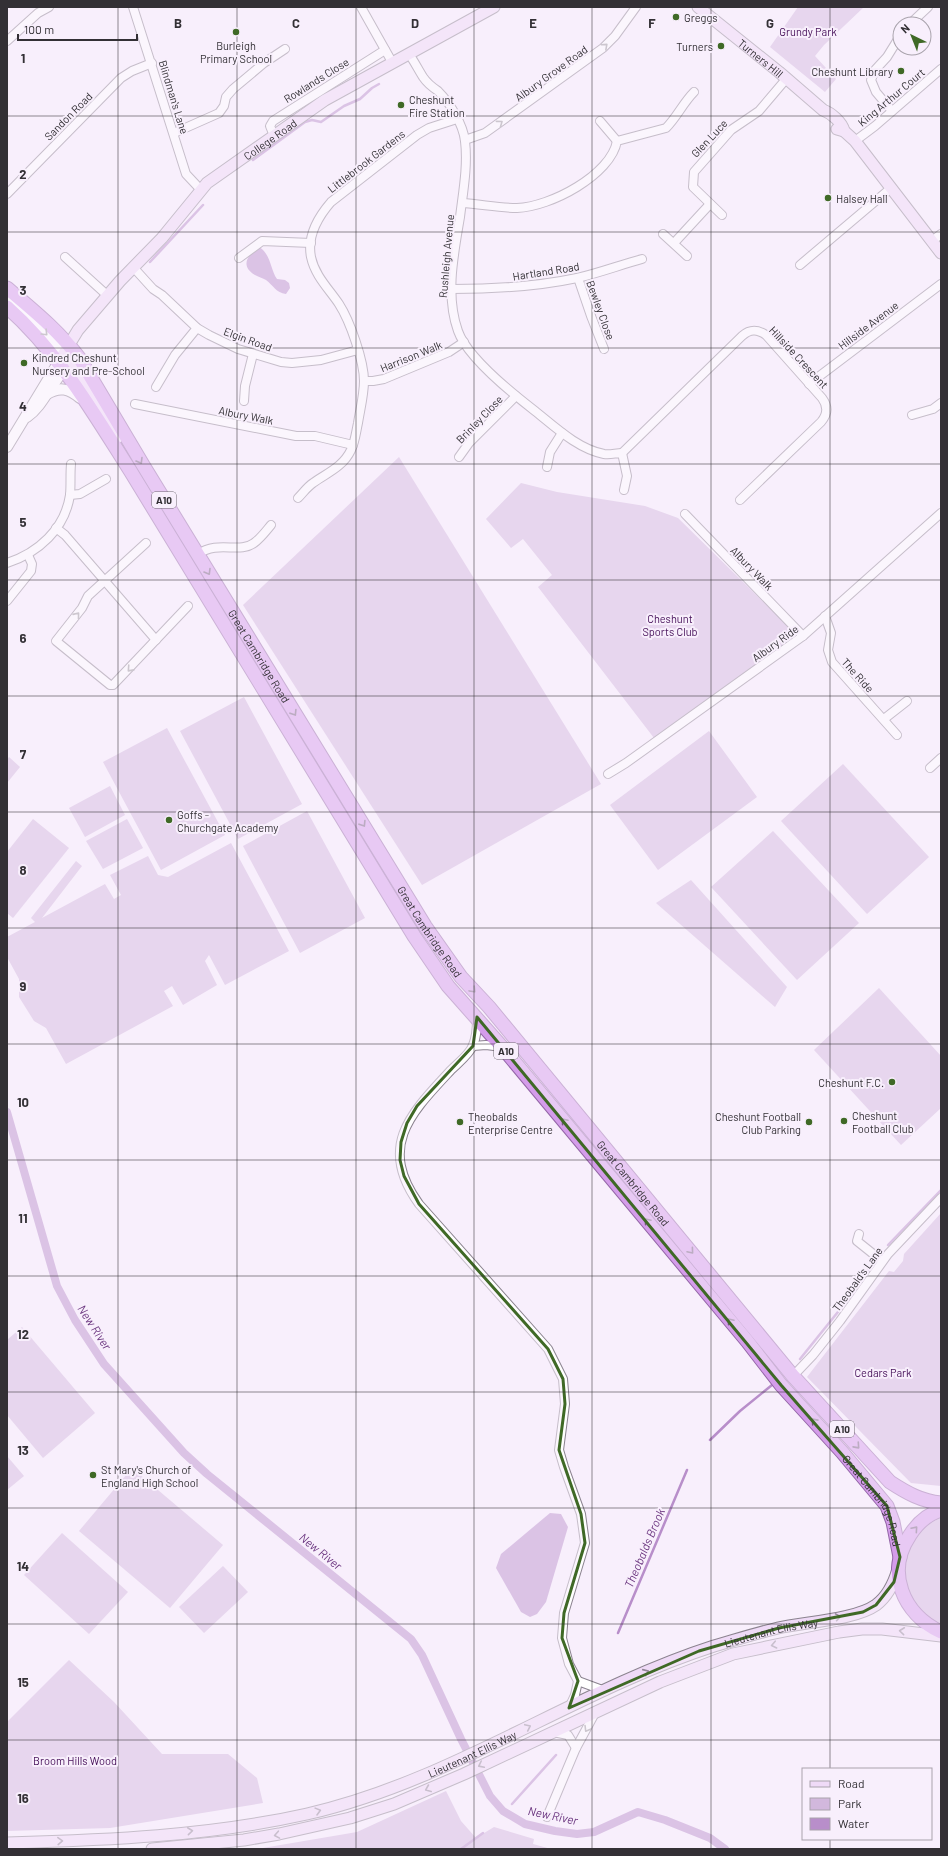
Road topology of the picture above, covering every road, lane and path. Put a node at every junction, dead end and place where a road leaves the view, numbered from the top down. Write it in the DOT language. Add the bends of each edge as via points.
graph roads {
  1 [pos="49,7"];
  2 [pos="133,7"];
  3 [pos="361,7"];
  4 [pos="494,7"];
  5 [pos="636,7"];
  6 [pos="698,7"];
  7 [pos="928,7"];
  8 [pos="918,16"];
  9 [pos="7,41"];
  10 [pos="285,48"];
  11 [pos="892,48"];
  12 [pos="385,50"];
  13 [pos="408,54"];
  14 [pos="392,62"];
  15 [pos="152,63"];
  16 [pos="941,69"];
  17 [pos="787,78"];
  18 [pos="694,92"];
  19 [pos="892,111"];
  20 [pos="457,118"];
  21 [pos="600,122"];
  22 [pos="174,133"];
  23 [pos="274,136"];
  24 [pos="465,140"];
  25 [pos="617,141"];
  26 [pos="855,141"];
  27 [pos="891,188"];
  28 [pos="201,190"];
  29 [pos="7,194"];
  30 [pos="462,203"];
  31 [pos="710,204"];
  32 [pos="722,215"];
  33 [pos="663,234"];
  34 [pos="941,234"];
  35 [pos="932,241"];
  36 [pos="311,243"];
  37 [pos="674,243"];
  38 [pos="941,254"];
  39 [pos="687,256"];
  40 [pos="65,257"];
  41 [pos="239,258"];
  42 [pos="642,259"];
  43 [pos="800,265"];
  44 [pos="133,267"];
  45 [pos="578,278"];
  46 [pos="941,284"];
  47 [pos="7,288"];
  48 [pos="452,289"];
  49 [pos="7,296"];
  50 [pos="108,296"];
  51 [pos="7,307"];
  52 [pos="197,328"];
  53 [pos="464,342"];
  54 [pos="604,349"];
  55 [pos="358,350"];
  56 [pos="253,354"];
  57 [pos="66,357"];
  58 [pos="364,381"];
  59 [pos="809,384"];
  60 [pos="156,388"];
  61 [pos="47,394"];
  62 [pos="516,396"];
  63 [pos="244,401"];
  64 [pos="941,403"];
  65 [pos="135,404"];
  66 [pos="88,405"];
  67 [pos="912,415"];
  68 [pos="27,417"];
  69 [pos="562,433"];
  70 [pos="353,445"];
  71 [pos="7,447"];
  72 [pos="622,453"];
  73 [pos="459,457"];
  74 [pos="70,464"];
  75 [pos="547,467"];
  76 [pos="131,472"];
  77 [pos="106,479"];
  78 [pos="624,490"];
  79 [pos="70,495"];
  80 [pos="298,498"];
  81 [pos="740,500"];
  82 [pos="941,513"];
  83 [pos="685,514"];
  84 [pos="271,525"];
  85 [pos="56,528"];
  86 [pos="146,543"];
  87 [pos="198,554"];
  88 [pos="28,555"];
  89 [pos="7,563"];
  90 [pos="105,580"];
  91 [pos="7,601"];
  92 [pos="188,606"];
  93 [pos="825,616"];
  94 [pos="803,636"];
  95 [pos="156,640"];
  96 [pos="907,700"];
  97 [pos="884,720"];
  98 [pos="897,735"];
  99 [pos="941,758"];
  100 [pos="930,768"];
  101 [pos="608,774"];
  102 [pos="477,1017"];
  103 [pos="473,1046"];
  104 [pos="502,1047"];
  105 [pos="941,1198"];
  106 [pos="859,1234"];
  107 [pos="879,1258"];
  108 [pos="793,1376"];
  109 [pos="941,1503"];
  110 [pos="941,1510"];
  111 [pos="899,1562"];
  112 [pos="941,1632"];
  113 [pos="941,1636"];
  114 [pos="578,1681"];
  115 [pos="605,1691"];
  116 [pos="569,1708"];
  117 [pos="597,1710"];
  118 [pos="553,1732"];
  119 [pos="576,1748"];
  120 [pos="547,1817"];
  121 [pos="7,1843"];
  122 [pos="152,1849"];
  1 -- 9 [label="street"];
  2 -- 15 [label="street, Blindman's Lane"];
  3 -- 12 [label="street"];
  4 -- 13 [label="main road, College Road"];
  24 -- 5 [label="street, Albury Grove Road, one-way" via="485,133 596,53 615,36"];
  6 -- 17 [label="main road, Turners Hill"];
  7 -- 8 [label="street"];
  10 -- 22 [label="street" via="233,89 226,97 219,113"];
  11 -- 19 [label="street" via="875,70 871,80 876,92"];
  12 -- 14 [label="street"];
  12 -- 23 [label="street, Rowlands Close" via="273,120 270,126"];
  13 -- 14 [label="main road, College Road"];
  13 -- 20 [label="street, Rushleigh Avenue"];
  14 -- 23 [label="main road, College Road" via="326,100"];
  15 -- 22 [label="street, Blindman's Lane"];
  15 -- 29 [label="street, Sandon Road" via="121,78"];
  16 -- 19 [label="street, King Arthur Court"];
  17 -- 26 [label="main road, Turners Hill" via="822,110 824,116 839,131 844,131"];
  17 -- 31 [label="street, Glen Luce" via="759,111 731,130 694,172 693,187"];
  18 -- 25 [label="street" via="685,100 666,128"];
  19 -- 26 [label="street, King Arthur Court"];
  20 -- 24 [label="street, Rushleigh Avenue"];
  20 -- 36 [label="street, Littlebrook Gardens" via="416,135 339,196 322,214"];
  21 -- 25 [label="street"];
  22 -- 28 [label="street, Blindman's Lane" via="186,174"];
  23 -- 28 [label="main road, College Road"];
  24 -- 30 [label="street, Rushleigh Avenue"];
  25 -- 30 [label="street" via="613,155 598,172 547,202 517,208"];
  26 -- 27 [label="main road, Turners Hill"];
  27 -- 35 [label="main road, Turners Hill"];
  27 -- 43 [label="street"];
  28 -- 44 [label="main road, College Road" via="162,238"];
  30 -- 48 [label="street, Rushleigh Avenue"];
  31 -- 32 [label="street, Glen Luce"];
  31 -- 37 [label="street"];
  33 -- 37 [label="street"];
  34 -- 35 [label="street"];
  35 -- 38 [label="main road, Turners Hill"];
  36 -- 41 [label="street" via="262,241"];
  36 -- 55 [label="street, Littlebrook Gardens" via="311,257 315,270 340,305"];
  37 -- 39 [label="street"];
  40 -- 50 [label="street"];
  42 -- 45 [label="street, Hartland Road"];
  44 -- 50 [label="main road, College Road"];
  44 -- 52 [label="street, Elgin Road" via="153,289"];
  45 -- 48 [label="street, Hartland Road" via="529,286"];
  45 -- 54 [label="street, Bewley Close"];
  46 -- 59 [label="street, Hillside Avenue"];
  47 -- 57 [label="highway, Great Cambridge Road / A10" via="44,319"];
  48 -- 53 [label="street, Rushleigh Avenue" via="454,315"];
  49 -- 57 [label="street, one-way"];
  50 -- 57 [label="main road, College Road" via="87,321 84,331"];
  51 -- 57 [label="highway, Great Cambridge Road / A10"];
  52 -- 56 [label="street, Elgin Road" via="219,341"];
  52 -- 60 [label="street" via="175,355"];
  53 -- 58 [label="street, Harrison Walk" via="449,352 384,379"];
  53 -- 62 [label="street, Rushleigh Avenue"];
  55 -- 56 [label="street, Elgin Road" via="321,360 292,363"];
  55 -- 58 [label="street, Littlebrook Gardens"];
  56 -- 63 [label="street"];
  57 -- 61 [label="street, College Road"];
  57 -- 66 [label="highway, Great Cambridge Road / A10"];
  57 -- 68 [label="street, College Road" via="30,407"];
  57 -- 76 [label="main road" via="119,442"];
  57 -- 87 [label="highway, Great Cambridge Road / A10, one-way"];
  58 -- 70 [label="street, Littlebrook Gardens"];
  59 -- 72 [label="street, Hillside Crescent" via="766,335 759,331 748,332"];
  59 -- 81 [label="street, Hillside Crescent" via="826,405 824,419"];
  61 -- 66 [label="street" via="58,389 66,389"];
  61 -- 68 [label="street, College Road" via="36,410"];
  62 -- 69 [label="street, Rushleigh Avenue"];
  62 -- 73 [label="street, Brinley Close" via="469,443"];
  64 -- 67 [label="street" via="933,409"];
  65 -- 70 [label="street, Albury Walk"];
  66 -- 76 [label="highway, Great Cambridge Road / A10"];
  68 -- 71 [label="street, College Road"];
  69 -- 72 [label="street, Rushleigh Avenue" via="593,451 605,454"];
  69 -- 75 [label="street" via="550,452"];
  70 -- 80 [label="street, Littlebrook Gardens" via="340,465 313,483"];
  72 -- 78 [label="street" via="627,476"];
  74 -- 79 [label="street"];
  76 -- 102 [label="highway, Great Cambridge Road / A10" via="414,936 448,986"];
  77 -- 79 [label="street" via="80,494"];
  79 -- 85 [label="street" via="64,515"];
  82 -- 93 [label="street, Albury Ride"];
  83 -- 94 [label="street, Albury Walk"];
  84 -- 87 [label="street" via="254,544 243,548 206,548"];
  85 -- 88 [label="street"];
  85 -- 90 [label="street" via="66,535"];
  86 -- 90 [label="street"];
  87 -- 108 [label="highway, Great Cambridge Road / A10, one-way" via="421,920 461,977 489,1006"];
  88 -- 89 [label="street"];
  88 -- 91 [label="street" via="32,564 31,571"];
  90 -- 95 [label="street"];
  95 -- 90 [label="street, one-way" via="114,685 110,685 56,641 82,608 88,596"];
  92 -- 95 [label="street"];
  93 -- 94 [label="street, Albury Ride"];
  93 -- 97 [label="street, The Ride" via="831,633 828,650 832,662"];
  94 -- 101 [label="street, Albury Ride"];
  96 -- 97 [label="street"];
  97 -- 98 [label="street, The Ride"];
  99 -- 100 [label="street"];
  102 -- 103 [label="street"];
  102 -- 104 [label="highway, Great Cambridge Road / A10"];
  103 -- 104 [label="street"];
  103 -- 114 [label="street" via="417,1106 403,1135 400,1160 404,1176 419,1204 548,1349 563,1379 565,1404 559,1450 581,1514 585,1543 564,1613 562,1638 569,1664"];
  111 -- 104 [label="highway, Great Cambridge Road / A10, one-way" via="893,1522 887,1506 781,1385"];
  105 -- 107 [label="street, Theobald's Lane"];
  106 -- 107 [label="street" via="857,1241"];
  107 -- 108 [label="street, Theobald's Lane" via="840,1321"];
  108 -- 109 [label="highway, Great Cambridge Road / A10, one-way" via="890,1482 908,1495"];
  111 -- 110 [label="highway, one-way" via="906,1541 914,1529"];
  111 -- 112 [label="highway, Great Cambridge Road" via="901,1590 907,1604 916,1616"];
  115 -- 111 [label="main road, Lieutenant Ellis Way, one-way" via="677,1660 741,1638 863,1612 884,1597 894,1582"];
  113 -- 117 [label="main road, Lieutenant Ellis Way, one-way" via="862,1629 733,1654"];
  114 -- 115 [label="street"];
  114 -- 116 [label="street"];
  115 -- 116 [label="main road, Lieutenant Ellis Way"];
  121 -- 116 [label="main road, Lieutenant Ellis Way, one-way" via="114,1839 245,1826 307,1814 402,1784 458,1761"];
  117 -- 118 [label="main road, Lieutenant Ellis Way"];
  117 -- 119 [label="street, one-way"];
  118 -- 119 [label="street" via="568,1735"];
  118 -- 122 [label="main road, Lieutenant Ellis Way, one-way" via="394,1804 309,1828 244,1840"];
  119 -- 120 [label="street"];
}
